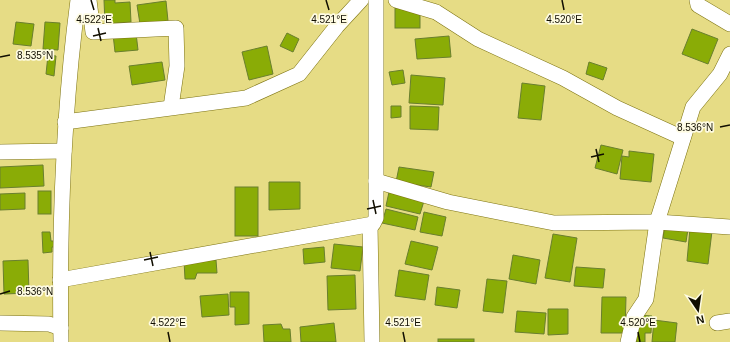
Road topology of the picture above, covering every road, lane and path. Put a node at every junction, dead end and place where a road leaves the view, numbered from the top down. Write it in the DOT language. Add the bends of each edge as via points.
graph roads {
  1 [pos="78,0"];
  2 [pos="89,0"];
  3 [pos="360,0"];
  4 [pos="376,0"];
  5 [pos="396,0"];
  6 [pos="697,0"];
  7 [pos="730,24"];
  8 [pos="730,54"];
  9 [pos="171,107"];
  10 [pos="65,122"];
  11 [pos="683,138"];
  12 [pos="64,151"];
  13 [pos="0,152"];
  14 [pos="376,181"];
  15 [pos="657,222"];
  16 [pos="370,225"];
  17 [pos="730,227"];
  18 [pos="60,280"];
  19 [pos="0,323"];
  20 [pos="61,335"];
  21 [pos="372,342"];
  22 [pos="628,342"];
  1 -- 10 [label="street"];
  2 -- 9 [label="street" via="93,32 176,28 176,66"];
  3 -- 9 [label="street" via="299,74 246,98"];
  4 -- 14 [label="street"];
  5 -- 11 [label="street" via="436,12 478,39"];
  6 -- 7 [label="street" via="698,5"];
  8 -- 11 [label="street" via="720,74 693,107"];
  9 -- 10 [label="street"];
  10 -- 12 [label="street"];
  11 -- 15 [label="street"];
  12 -- 13 [label="street"];
  12 -- 18 [label="street"];
  14 -- 15 [label="street" via="448,202 554,223"];
  14 -- 16 [label="street" via="376,218"];
  15 -- 17 [label="street"];
  15 -- 22 [label="street" via="646,299 634,317"];
  16 -- 18 [label="street"];
  16 -- 21 [label="street"];
  18 -- 20 [label="street"];
  19 -- 20 [label="street" via="48,324"];
}
